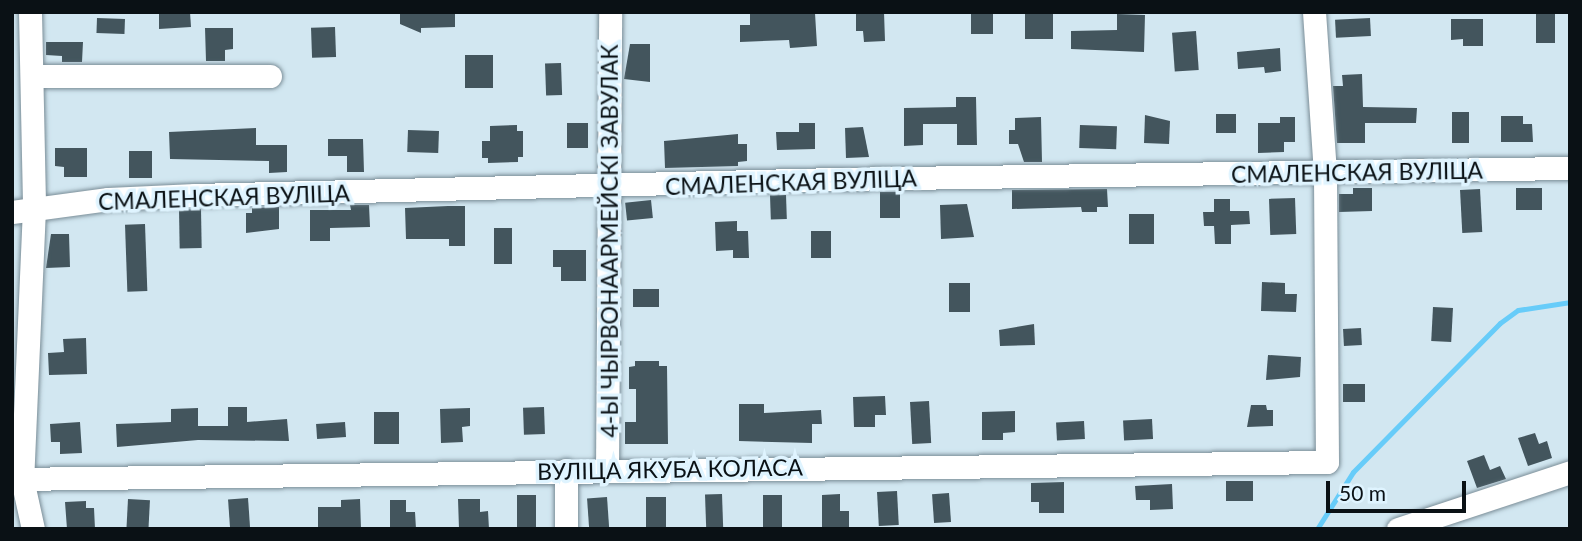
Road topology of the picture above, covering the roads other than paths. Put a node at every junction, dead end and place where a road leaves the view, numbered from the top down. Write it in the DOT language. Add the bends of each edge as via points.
graph roads {
  1 [pos="30,12"];
  2 [pos="610,12"];
  3 [pos="1314,12"];
  4 [pos="32,76"];
  5 [pos="270,76"];
  6 [pos="1570,168"];
  7 [pos="1325,173"];
  8 [pos="611,187"];
  9 [pos="23,210"];
  10 [pos="566,470"];
  11 [pos="607,470"];
  12 [pos="1570,472"];
  13 [pos="17,479"];
  14 [pos="33,529"];
  15 [pos="566,529"];
  16 [pos="1398,529"];
  1 -- 4 [label="street"];
  2 -- 8 [label="street, 4-Ы ЧЫРВОНААРМЕЙСКІ ЗАВУЛАК"];
  3 -- 7 [label="street"];
  4 -- 5 [label="street"];
  4 -- 9 [label="street"];
  6 -- 7 [label="street, СМАЛЕНСКАЯ ВУЛІЦА"];
  7 -- 8 [label="street, СМАЛЕНСКАЯ ВУЛІЦА" via="836,179"];
  7 -- 11 [label="street, ВУЛІЦА ЯКУБА КОЛАСА" via="1327,462"];
  8 -- 9 [label="street, СМАЛЕНСКАЯ ВУЛІЦА" via="195,195"];
  8 -- 11 [label="street, 4-Ы ЧЫРВОНААРМЕЙСКІ ЗАВУЛАК"];
  9 -- 13 [label="street"];
  10 -- 11 [label="street, ВУЛІЦА ЯКУБА КОЛАСА"];
  10 -- 13 [label="street, ВУЛІЦА ЯКУБА КОЛАСА"];
  10 -- 15 [label="street"];
  12 -- 16 [label="street"];
  13 -- 14 [label="street"];
}
